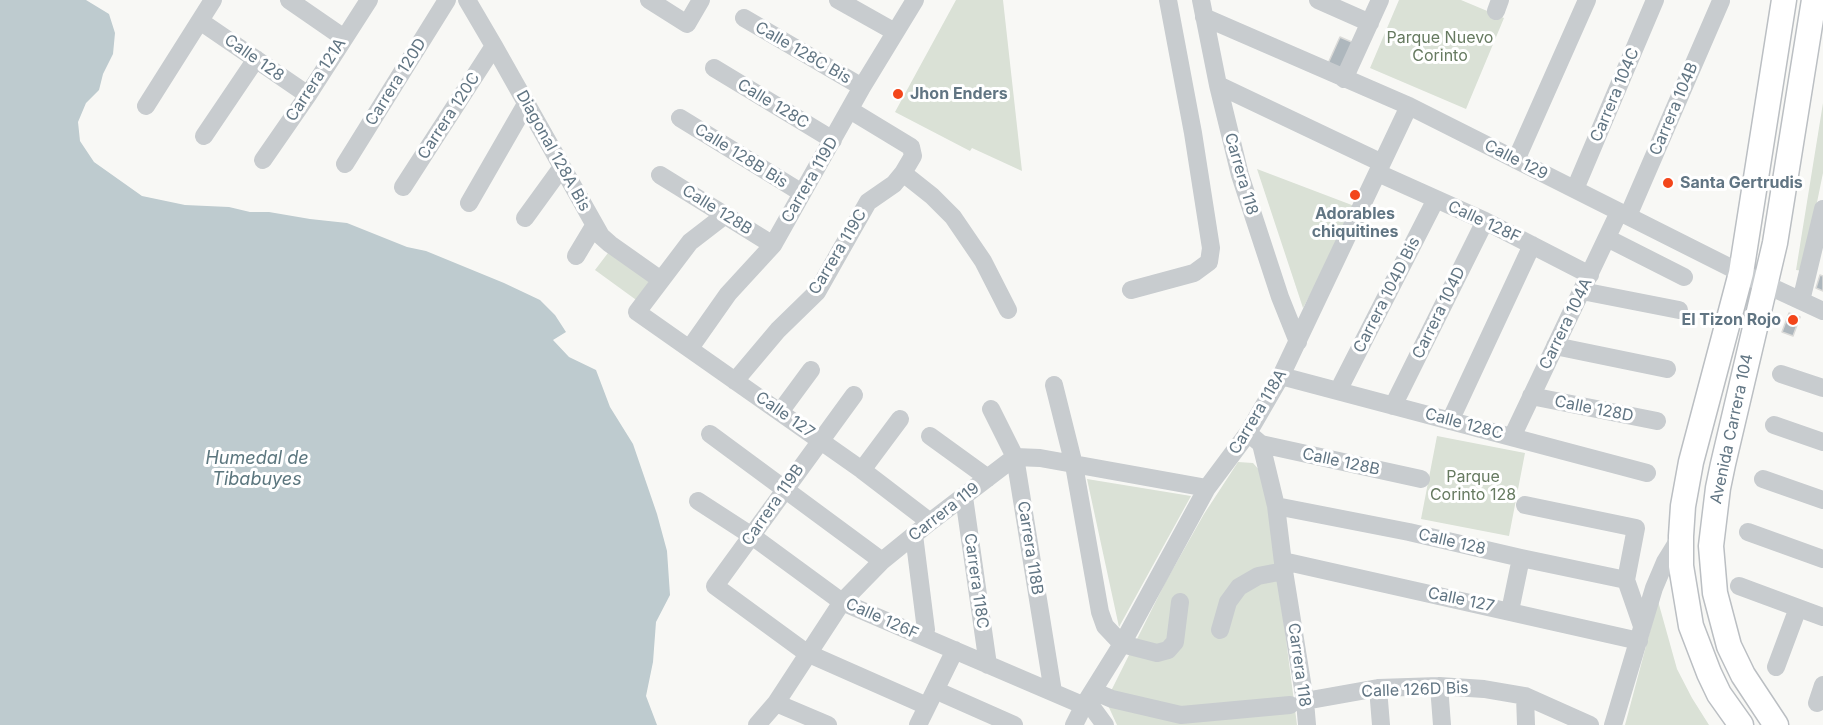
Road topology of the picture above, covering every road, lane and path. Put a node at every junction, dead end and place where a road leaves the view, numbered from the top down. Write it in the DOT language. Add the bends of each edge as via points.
graph roads {
  1 [pos="213,0"];
  2 [pos="369,0"];
  3 [pos="447,0"];
  4 [pos="467,0"];
  5 [pos="649,0"];
  6 [pos="701,0"];
  7 [pos="838,0"];
  8 [pos="915,0"];
  9 [pos="1168,0"];
  10 [pos="1318,0"];
  11 [pos="1380,0"];
  12 [pos="1587,0"];
  13 [pos="1655,0"];
  14 [pos="1785,0"];
  15 [pos="1814,0"];
  16 [pos="293,1"];
  17 [pos="1721,1"];
  18 [pos="1203,8"];
  19 [pos="744,18"];
  20 [pos="200,21"];
  21 [pos="1370,23"];
  22 [pos="896,32"];
  23 [pos="344,38"];
  24 [pos="494,46"];
  25 [pos="256,59"];
  26 [pos="714,69"];
  27 [pos="1344,79"];
  28 [pos="1218,85"];
  29 [pos="862,87"];
  30 [pos="308,95"];
  31 [pos="526,104"];
  32 [pos="146,106"];
  33 [pos="1409,106"];
  34 [pos="850,110"];
  35 [pos="680,118"];
  36 [pos="204,136"];
  37 [pos="832,140"];
  38 [pos="263,160"];
  39 [pos="1515,160"];
  40 [pos="345,164"];
  41 [pos="562,167"];
  42 [pos="1380,168"];
  43 [pos="903,173"];
  44 [pos="660,175"];
  45 [pos="403,187"];
  46 [pos="1575,189"];
  47 [pos="802,193"];
  48 [pos="1436,199"];
  49 [pos="469,202"];
  50 [pos="1624,214"];
  51 [pos="726,215"];
  52 [pos="525,218"];
  53 [pos="1822,220"];
  54 [pos="1485,221"];
  55 [pos="594,226"];
  56 [pos="1607,238"];
  57 [pos="773,245"];
  58 [pos="1532,245"];
  59 [pos="576,256"];
  60 [pos="1741,273"];
  61 [pos="1590,275"];
  62 [pos="1684,277"];
  63 [pos="661,280"];
  64 [pos="1766,285"];
  65 [pos="1131,290"];
  66 [pos="1582,291"];
  67 [pos="1801,301"];
  68 [pos="1008,310"];
  69 [pos="1679,310"];
  70 [pos="1823,311"];
  71 [pos="1298,342"];
  72 [pos="1556,346"];
  73 [pos="690,348"];
  74 [pos="1667,369"];
  75 [pos="811,370"];
  76 [pos="1781,374"];
  77 [pos="1281,376"];
  78 [pos="735,381"];
  79 [pos="1054,385"];
  80 [pos="1823,388"];
  81 [pos="1338,391"];
  82 [pos="854,395"];
  83 [pos="1531,396"];
  84 [pos="1393,406"];
  85 [pos="991,409"];
  86 [pos="780,412"];
  87 [pos="900,419"];
  88 [pos="1450,421"];
  89 [pos="1657,421"];
  90 [pos="1774,425"];
  91 [pos="710,434"];
  92 [pos="930,436"];
  93 [pos="1512,437"];
  94 [pos="1254,439"];
  95 [pos="819,440"];
  96 [pos="1823,442"];
  97 [pos="1016,457"];
  98 [pos="1074,465"];
  99 [pos="862,470"];
  100 [pos="1647,473"];
  101 [pos="988,478"];
  102 [pos="1421,479"];
  103 [pos="1763,479"];
  104 [pos="786,488"];
  105 [pos="1208,488"];
  106 [pos="964,497"];
  107 [pos="1823,500"];
  108 [pos="698,501"];
  109 [pos="1525,505"];
  110 [pos="1276,506"];
  111 [pos="930,522"];
  112 [pos="1748,532"];
  113 [pos="914,535"];
  114 [pos="752,536"];
  115 [pos="1681,536"];
  116 [pos="1521,558"];
  117 [pos="1823,559"];
  118 [pos="882,561"];
  119 [pos="1284,566"];
  120 [pos="1626,580"];
  121 [pos="1739,586"];
  122 [pos="842,602"];
  123 [pos="1180,602"];
  124 [pos="1798,608"];
  125 [pos="1510,611"];
  126 [pos="1823,617"];
  127 [pos="926,630"];
  128 [pos="1220,630"];
  129 [pos="1641,633"];
  130 [pos="1122,644"];
  131 [pos="955,650"];
  132 [pos="812,655"];
  133 [pos="988,665"];
  134 [pos="1776,667"];
  135 [pos="1823,685"];
  136 [pos="1439,686"];
  137 [pos="1378,688"];
  138 [pos="1053,692"];
  139 [pos="944,694"];
  140 [pos="1525,696"];
  141 [pos="1088,698"];
  142 [pos="1817,702"];
  143 [pos="776,703"];
  144 [pos="1298,703"];
  145 [pos="927,706"];
  146 [pos="757,725"];
  147 [pos="828,725"];
  148 [pos="918,725"];
  149 [pos="1014,725"];
  150 [pos="1074,725"];
  151 [pos="1105,725"];
  152 [pos="1307,725"];
  153 [pos="1381,725"];
  154 [pos="1442,725"];
  155 [pos="1526,725"];
  156 [pos="1590,725"];
  157 [pos="1613,725"];
  158 [pos="1741,725"];
  159 [pos="1776,725"];
  1 -- 20 [label="street"];
  2 -- 23 [label="street, Carrera 121A"];
  3 -- 40 [label="street, Carrera 120D"];
  4 -- 24 [label="street, Diagonal 128A Bis"];
  5 -- 6 [label="street" via="687,24"];
  7 -- 22 [label="street"];
  8 -- 22 [label="street, Carrera 119D"];
  9 -- 65 [label="street" via="1211,248 1209,262 1194,273"];
  10 -- 21 [label="street"];
  11 -- 21 [label="street"];
  12 -- 39 [label="street"];
  13 -- 46 [label="street, Carrera 104C"];
  14 -- 60 [label="main road, Avenida Carrera 104"];
  15 -- 64 [label="main road, Avenida Carrera 104"];
  16 -- 23 [label="street"];
  17 -- 50 [label="street, Carrera 104B"];
  18 -- 27 [label="street, Calle 129"];
  18 -- 28 [label="street, Carrera 118"];
  19 -- 29 [label="street, Calle 128C Bis"];
  20 -- 25 [label="street, Calle 128"];
  20 -- 32 [label="street"];
  21 -- 27 [label="street"];
  22 -- 29 [label="street, Carrera 119D"];
  23 -- 30 [label="street, Carrera 121A"];
  24 -- 31 [label="street, Diagonal 128A Bis"];
  24 -- 45 [label="street, Carrera 120C"];
  25 -- 30 [label="street, Calle 128"];
  25 -- 36 [label="street"];
  26 -- 37 [label="street, Calle 128C"];
  27 -- 33 [label="street, Calle 129"];
  28 -- 42 [label="street, Calle 128F"];
  28 -- 71 [label="street, Carrera 118" via="1251,210"];
  29 -- 34 [label="street, Carrera 119D"];
  30 -- 38 [label="street, Carrera 121A"];
  31 -- 41 [label="street, Diagonal 128A Bis"];
  31 -- 49 [label="street"];
  33 -- 39 [label="street, Calle 129"];
  33 -- 42 [label="street, Carrera 118A"];
  34 -- 37 [label="street, Carrera 119D"];
  34 -- 43 [label="street, Carrera 119C" via="911,147 913,156"];
  35 -- 47 [label="street, Calle 128B Bis"];
  37 -- 47 [label="street, Carrera 119D"];
  39 -- 46 [label="street, Calle 129"];
  41 -- 52 [label="street"];
  41 -- 55 [label="street, Diagonal 128A Bis"];
  42 -- 48 [label="street, Calle 128F"];
  42 -- 71 [label="street, Carrera 118A"];
  43 -- 68 [label="street" via="953,217 983,261"];
  43 -- 78 [label="street, Carrera 119C" via="868,202 817,292"];
  44 -- 51 [label="street, Calle 128B"];
  46 -- 50 [label="street, Calle 129"];
  47 -- 57 [label="street, Carrera 119D"];
  48 -- 54 [label="street, Calle 128F"];
  48 -- 81 [label="street, Carrera 104D Bis"];
  50 -- 56 [label="street, Carrera 104A"];
  50 -- 60 [label="street, Calle 129"];
  51 -- 57 [label="street, Calle 128B"];
  51 -- 63 [label="street" via="690,242"];
  53 -- 67 [label="street"];
  54 -- 58 [label="street, Calle 128F"];
  54 -- 84 [label="street, Carrera 104D"];
  55 -- 59 [label="street"];
  55 -- 63 [label="street, Diagonal 128A Bis" via="610,244"];
  56 -- 61 [label="street, Carrera 104A"];
  56 -- 62 [label="street"];
  57 -- 73 [label="street, Carrera 119D" via="728,294"];
  58 -- 61 [label="street, Calle 128F"];
  58 -- 88 [label="street"];
  60 -- 64 [label="street, Calle 129"];
  60 -- 115 [label="main road, Avenida Carrera 104" via="1692,462"];
  61 -- 66 [label="street, Carrera 104A"];
  63 -- 73 [label="street, Calle 127" via="637,312"];
  64 -- 67 [label="street, Calle 129"];
  64 -- 159 [label="main road, Avenida Carrera 104" via="1718,488 1711,546 1721,621 1729,646"];
  66 -- 69 [label="street"];
  66 -- 72 [label="street, Carrera 104A"];
  67 -- 70 [label="street, Calle 129"];
  71 -- 77 [label="street, Carrera 118A"];
  72 -- 74 [label="street"];
  72 -- 83 [label="street, Carrera 104A"];
  73 -- 78 [label="street, Calle 127"];
  75 -- 86 [label="street"];
  76 -- 80 [label="street"];
  77 -- 81 [label="street, Calle 128C"];
  77 -- 94 [label="street, Carrera 118A"];
  78 -- 86 [label="street, Calle 127"];
  79 -- 98 [label="street"];
  81 -- 84 [label="street, Calle 128C"];
  82 -- 95 [label="street, Carrera 119B"];
  83 -- 89 [label="street, Calle 128D"];
  83 -- 93 [label="street, Carrera 104A"];
  84 -- 88 [label="street, Calle 128C"];
  85 -- 97 [label="street, Carrera 118B"];
  86 -- 95 [label="street, Calle 127"];
  87 -- 99 [label="street"];
  88 -- 93 [label="street, Calle 128C"];
  90 -- 96 [label="street"];
  91 -- 104 [label="street"];
  92 -- 101 [label="street"];
  93 -- 100 [label="street, Calle 128C"];
  94 -- 102 [label="street, Calle 128B"];
  94 -- 105 [label="street, Carrera 118A"];
  94 -- 110 [label="street, Carrera 118"];
  95 -- 99 [label="street, Calle 127"];
  95 -- 104 [label="street, Carrera 119B"];
  97 -- 98 [label="street"];
  97 -- 101 [label="street, Carrera 119"];
  97 -- 138 [label="street, Carrera 118B"];
  98 -- 105 [label="street"];
  98 -- 130 [label="street" via="1100,612 1105,626"];
  99 -- 111 [label="street, Calle 127"];
  101 -- 106 [label="street, Carrera 119"];
  103 -- 107 [label="street"];
  104 -- 114 [label="street, Carrera 119B"];
  104 -- 118 [label="street"];
  105 -- 130 [label="street, Carrera 118A"];
  106 -- 111 [label="street, Carrera 119"];
  106 -- 133 [label="street, Carrera 118C"];
  108 -- 114 [label="street, Calle 126F"];
  109 -- 120 [label="street" via="1636,528"];
  110 -- 116 [label="street, Calle 128"];
  110 -- 119 [label="street, Carrera 118"];
  111 -- 113 [label="street, Carrera 119"];
  112 -- 117 [label="street"];
  113 -- 118 [label="street, Carrera 119"];
  113 -- 127 [label="street"];
  114 -- 122 [label="street, Calle 126F"];
  114 -- 132 [label="street, Carrera 119B" via="715,586"];
  115 -- 129 [label="street" via="1654,588"];
  115 -- 158 [label="main road, Avenida Carrera 104" via="1681,566 1691,626 1719,694"];
  116 -- 120 [label="street, Calle 128"];
  116 -- 125 [label="street"];
  118 -- 122 [label="street, Carrera 119"];
  119 -- 125 [label="street, Calle 127"];
  119 -- 128 [label="street" via="1239,587 1228,602"];
  119 -- 144 [label="street, Carrera 118"];
  120 -- 129 [label="street"];
  121 -- 124 [label="street"];
  122 -- 131 [label="street, Calle 126F"];
  122 -- 132 [label="street, Carrera 119"];
  123 -- 130 [label="street" via="1175,642 1168,650 1157,653"];
  124 -- 126 [label="street"];
  124 -- 134 [label="street"];
  125 -- 129 [label="street, Calle 127"];
  129 -- 157 [label="street"];
  130 -- 141 [label="street, Carrera 118A"];
  131 -- 133 [label="street, Calle 126F"];
  131 -- 145 [label="street"];
  132 -- 143 [label="street, Carrera 119"];
  132 -- 145 [label="street"];
  133 -- 138 [label="street, Calle 126F"];
  135 -- 142 [label="street"];
  136 -- 137 [label="street, Calle 126D Bis"];
  136 -- 140 [label="street, Calle 126D Bis"];
  136 -- 154 [label="street"];
  137 -- 144 [label="street, Calle 126D Bis"];
  137 -- 153 [label="street"];
  138 -- 141 [label="street, Calle 126F"];
  139 -- 149 [label="street"];
  140 -- 155 [label="street"];
  140 -- 156 [label="street, Calle 126D Bis"];
  141 -- 144 [label="street, Calle 126D Bis" via="1112,699 1181,715"];
  141 -- 150 [label="street, Carrera 118A"];
  141 -- 151 [label="street"];
  143 -- 146 [label="street, Carrera 119"];
  143 -- 147 [label="street"];
  144 -- 152 [label="street, Carrera 118"];
  145 -- 148 [label="street"];
}
